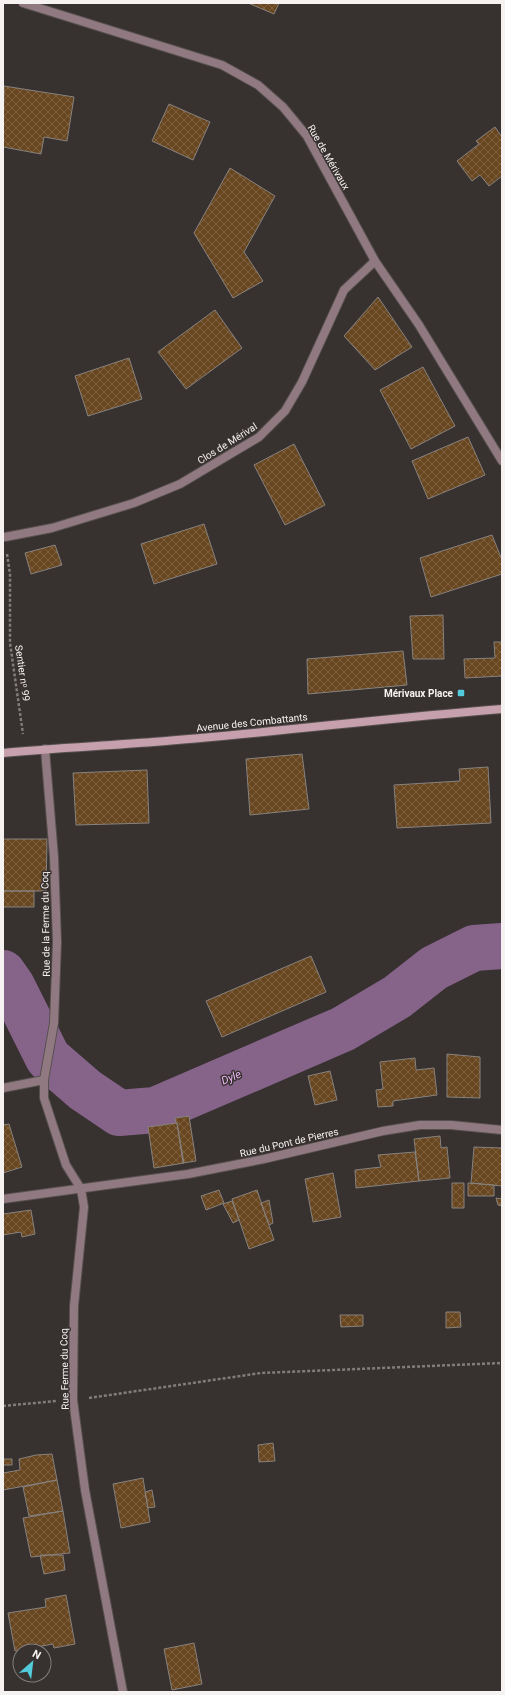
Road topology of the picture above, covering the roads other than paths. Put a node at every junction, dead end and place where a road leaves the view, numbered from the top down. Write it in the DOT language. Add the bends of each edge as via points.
graph roads {
  1 [pos="22,3"];
  2 [pos="375,261"];
  3 [pos="502,461"];
  4 [pos="5,537"];
  5 [pos="502,709"];
  6 [pos="45,749"];
  7 [pos="3,754"];
  8 [pos="44,1080"];
  9 [pos="3,1088"];
  10 [pos="44,1098"];
  11 [pos="502,1130"];
  12 [pos="81,1189"];
  13 [pos="3,1199"];
  14 [pos="123,1692"];
  1 -- 2 [label="street, Rue de Mérivaux" via="222,65 258,85 283,107 307,136"];
  2 -- 3 [label="street, Rue de Mérivaux" via="419,325"];
  2 -- 4 [label="street, Clos de Mérival" via="344,290 302,382 285,411 259,437 180,484 134,503 52,528"];
  5 -- 6 [label="main road, Avenue des Combattants" via="154,742"];
  6 -- 7 [label="main road, Avenue des Combattants"];
  6 -- 8 [label="street, Rue de la Ferme du Coq" via="57,926 54,1023"];
  8 -- 9 [label="street"];
  8 -- 10 [label="street, Rue de la Ferme du Coq"];
  10 -- 12 [label="street, Rue Ferme du Coq" via="66,1165"];
  11 -- 12 [label="street, Rue du Pont de Pierres" via="420,1125 188,1174"];
  12 -- 13 [label="street, Rue du Pont de Pierres"];
  12 -- 14 [label="street, Rue Ferme du Coq" via="84,1207 74,1306 73,1400 85,1490"];
}
